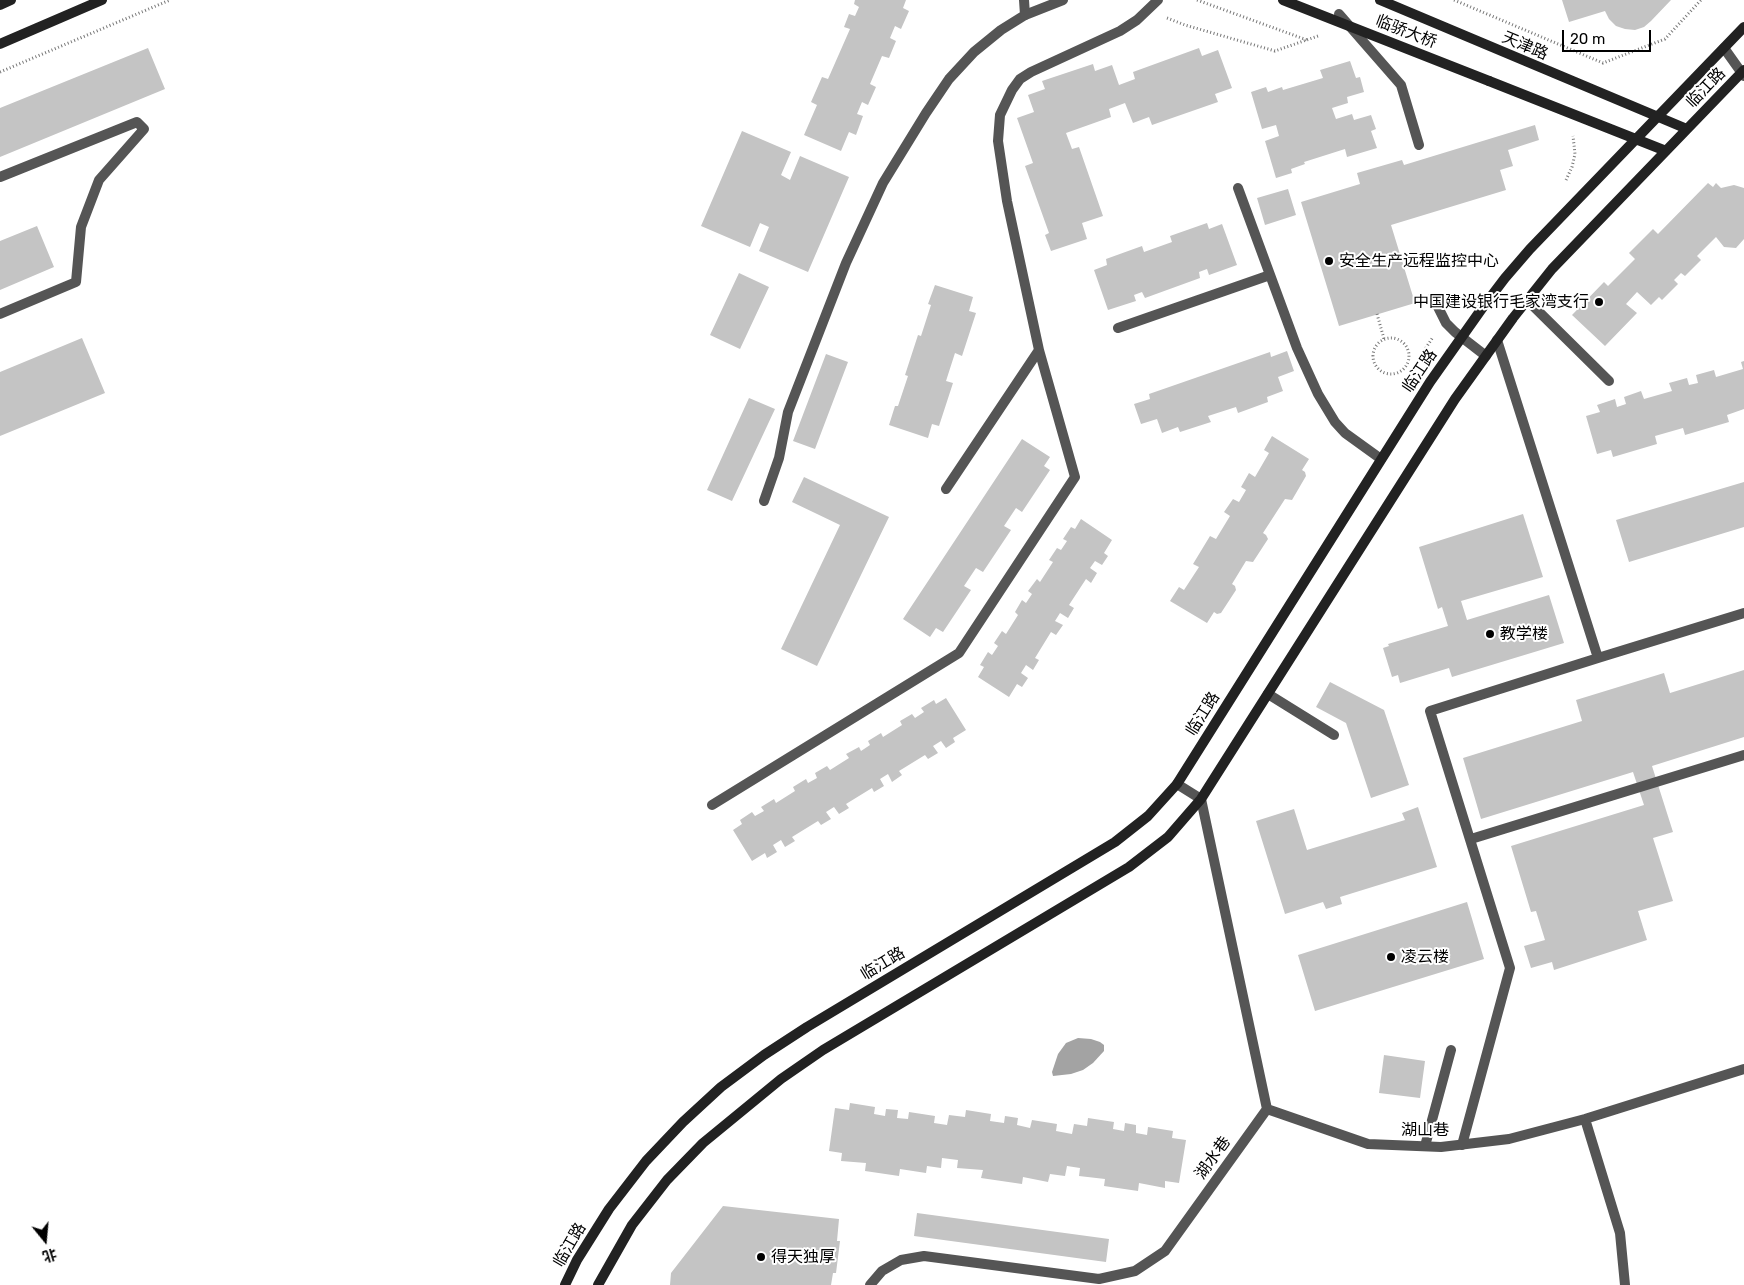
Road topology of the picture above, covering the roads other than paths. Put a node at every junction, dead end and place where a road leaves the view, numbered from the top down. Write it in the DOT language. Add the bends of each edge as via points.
graph roads {
  1 [pos="10,0"];
  2 [pos="102,0"];
  3 [pos="1024,0"];
  4 [pos="1063,0"];
  5 [pos="1158,0"];
  6 [pos="1283,0"];
  7 [pos="1380,0"];
  8 [pos="1399,0"];
  9 [pos="0,5"];
  10 [pos="1339,14"];
  11 [pos="1025,15"];
  12 [pos="1426,21"];
  13 [pos="1744,27"];
  14 [pos="0,44"];
  15 [pos="1724,48"];
  16 [pos="1743,73"];
  17 [pos="1657,117"];
  18 [pos="1687,129"];
  19 [pos="1636,139"];
  20 [pos="1419,145"];
  21 [pos="1666,151"];
  22 [pos="0,177"];
  23 [pos="1238,188"];
  24 [pos="1270,275"];
  25 [pos="1433,297"];
  26 [pos="1527,300"];
  27 [pos="1296,310"];
  28 [pos="0,314"];
  29 [pos="1285,314"];
  30 [pos="1118,328"];
  31 [pos="1461,337"];
  32 [pos="1497,340"];
  33 [pos="1038,350"];
  34 [pos="1486,356"];
  35 [pos="1609,380"];
  36 [pos="1381,459"];
  37 [pos="946,489"];
  38 [pos="764,501"];
  39 [pos="1744,613"];
  40 [pos="1598,658"];
  41 [pos="1268,694"];
  42 [pos="1334,734"];
  43 [pos="1744,755"];
  44 [pos="1177,784"];
  45 [pos="1201,799"];
  46 [pos="712,805"];
  47 [pos="1471,839"];
  48 [pos="1451,1050"];
  49 [pos="1744,1068"];
  50 [pos="1267,1109"];
  51 [pos="1585,1120"];
  52 [pos="1462,1144"];
  53 [pos="1425,1146"];
  54 [pos="565,1285"];
  55 [pos="598,1285"];
  56 [pos="870,1285"];
  57 [pos="1625,1285"];
  1 -- 9 [label="main road"];
  2 -- 14 [label="main road"];
  3 -- 11 [label="street"];
  4 -- 11 [label="street"];
  5 -- 33 [label="street" via="1120,31 1020,79 1000,115 998,141 1007,201"];
  6 -- 19 [label="main road, 临骄大桥, bridge"];
  7 -- 12 [label="main road, 天津路"];
  8 -- 12 [label="main road"];
  10 -- 20 [label="street" via="1401,85"];
  11 -- 38 [label="street" via="974,52 949,79 884,183 846,263 788,412 779,458"];
  12 -- 17 [label="main road, 天津路"];
  13 -- 15 [label="main road, 临江路"];
  15 -- 16 [label="street"];
  15 -- 17 [label="main road, 临江路"];
  16 -- 18 [label="main road, 临江路"];
  17 -- 18 [label="main road, 天津路"];
  17 -- 19 [label="main road, 临江路"];
  18 -- 21 [label="main road, 临江路"];
  19 -- 21 [label="main road, 临骄大桥"];
  19 -- 31 [label="main road, 临江路" via="1530,249"];
  21 -- 26 [label="main road, 临江路" via="1552,269"];
  22 -- 28 [label="street" via="137,122 144,129 99,180 81,227 76,282"];
  23 -- 24 [label="street"];
  24 -- 29 [label="street"];
  24 -- 30 [label="street"];
  25 -- 31 [label="street" via="1446,323"];
  26 -- 32 [label="main road, 临江路"];
  26 -- 35 [label="street"];
  27 -- 29 [label="street"];
  29 -- 36 [label="street" via="1309,375 1335,422"];
  31 -- 34 [label="street"];
  31 -- 36 [label="main road, 临江路"];
  32 -- 34 [label="main road, 临江路"];
  32 -- 40 [label="street"];
  33 -- 37 [label="street"];
  33 -- 46 [label="street" via="1075,477 959,653"];
  34 -- 41 [label="main road, 临江路" via="1455,399"];
  36 -- 44 [label="main road, 临江路"];
  39 -- 40 [label="street"];
  40 -- 47 [label="street" via="1430,711"];
  41 -- 42 [label="street"];
  41 -- 45 [label="main road, 临江路"];
  43 -- 47 [label="street"];
  44 -- 45 [label="street"];
  44 -- 54 [label="main road, 临江路" via="1148,816 1115,842 807,1027 721,1087 646,1161 609,1209 576,1260"];
  45 -- 50 [label="street"];
  45 -- 55 [label="main road, 临江路" via="1168,837 1129,867 823,1050 749,1104 666,1180 632,1225"];
  47 -- 52 [label="street" via="1510,968"];
  48 -- 53 [label="street"];
  49 -- 51 [label="street, 湖山巷"];
  50 -- 53 [label="street, 湖山巷" via="1368,1144"];
  50 -- 56 [label="street, 湖水巷" via="1165,1251 1135,1271 1099,1279 924,1256 901,1260 882,1271"];
  51 -- 52 [label="street, 湖山巷" via="1510,1139"];
  51 -- 57 [label="street" via="1620,1233"];
  52 -- 53 [label="street, 湖山巷"];
}
